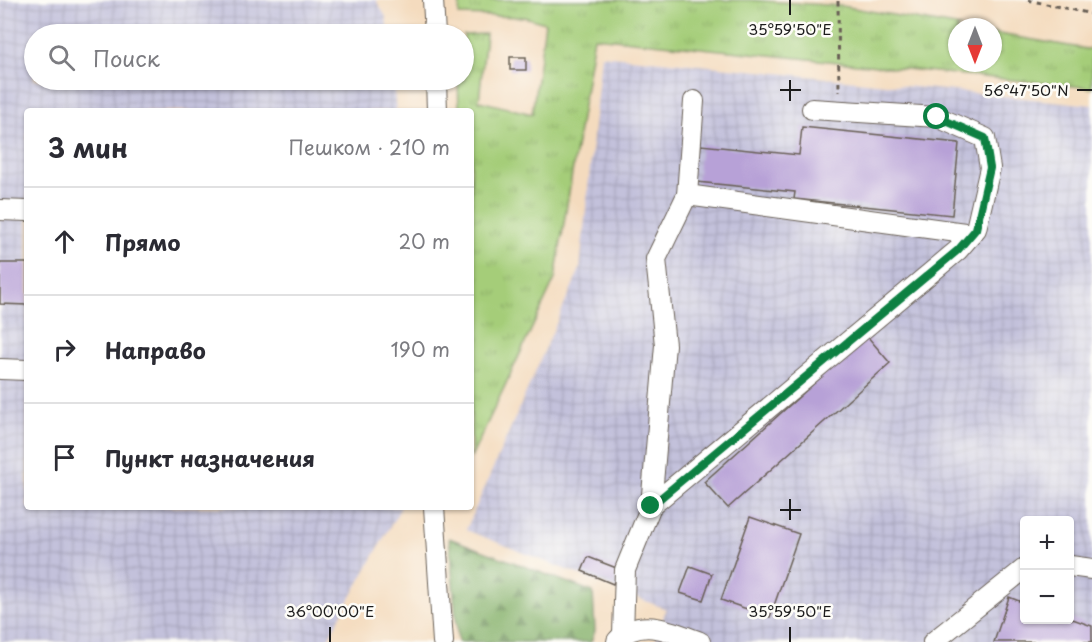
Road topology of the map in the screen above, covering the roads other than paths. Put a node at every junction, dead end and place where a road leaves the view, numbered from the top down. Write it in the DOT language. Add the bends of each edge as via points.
graph roads {
  1 [pos="434,0"];
  2 [pos="435,24"];
  3 [pos="436,90"];
  4 [pos="694,101"];
  5 [pos="437,108"];
  6 [pos="812,109"];
  7 [pos="687,195"];
  8 [pos="0,210"];
  9 [pos="24,211"];
  10 [pos="972,234"];
  11 [pos="0,369"];
  12 [pos="24,370"];
  13 [pos="651,506"];
  14 [pos="434,510"];
  15 [pos="1074,567"];
  16 [pos="1092,569"];
  17 [pos="1023,570"];
  18 [pos="620,638"];
  19 [pos="695,641"];
  20 [pos="443,642"];
  21 [pos="933,642"];
  1 -- 2 [label="lane"];
  3 -- 5 [label="lane"];
  4 -- 7 [label="lane"];
  6 -- 10 [label="lane" via="937,117 985,138 990,168"];
  7 -- 10 [label="lane"];
  7 -- 13 [label="lane" via="656,259 665,345"];
  8 -- 9 [label="lane"];
  10 -- 13 [label="lane" via="958,250"];
  11 -- 12 [label="lane"];
  13 -- 18 [label="lane" via="625,570"];
  14 -- 20 [label="lane"];
  15 -- 16 [label="lane"];
  17 -- 21 [label="lane"];
  18 -- 19 [label="lane" via="646,627 660,627"];
}
